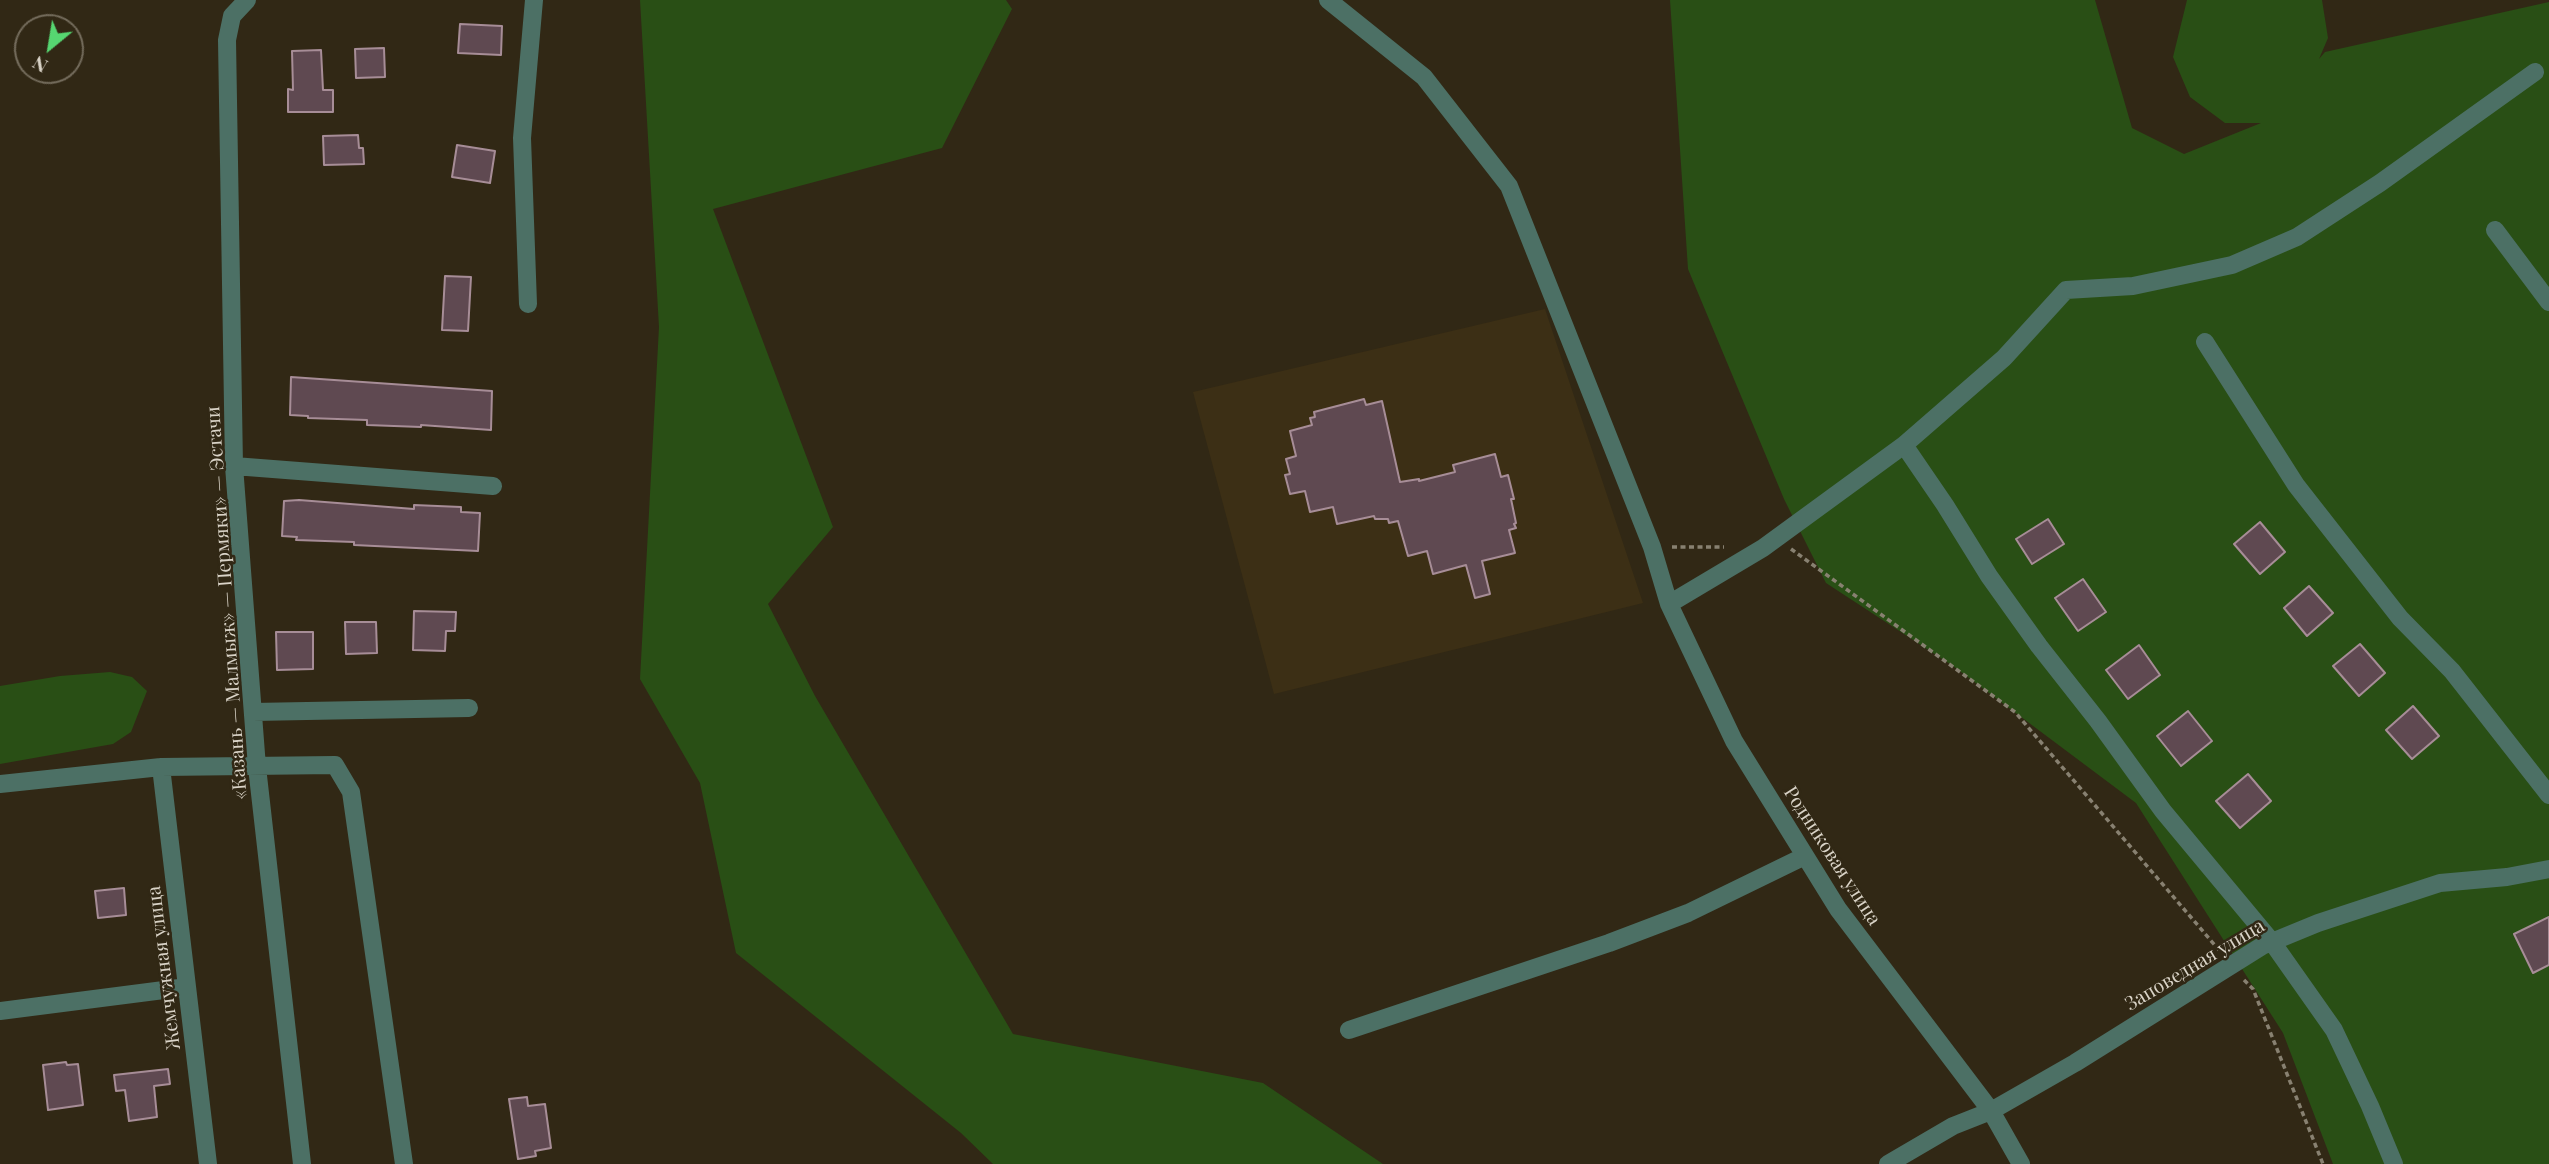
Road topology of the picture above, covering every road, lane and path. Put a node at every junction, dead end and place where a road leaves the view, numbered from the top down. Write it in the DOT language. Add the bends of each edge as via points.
graph roads {
  1 [pos="247,0"];
  2 [pos="534,0"];
  3 [pos="1328,0"];
  4 [pos="2535,72"];
  5 [pos="2495,230"];
  6 [pos="2549,302"];
  7 [pos="528,304"];
  8 [pos="2205,342"];
  9 [pos="1904,445"];
  10 [pos="234,466"];
  11 [pos="493,486"];
  12 [pos="1652,547"];
  13 [pos="1763,548"];
  14 [pos="1669,604"];
  15 [pos="468,708"];
  16 [pos="253,712"];
  17 [pos="161,767"];
  18 [pos="257,767"];
  19 [pos="0,784"];
  20 [pos="2549,795"];
  21 [pos="1805,856"];
  22 [pos="2549,869"];
  23 [pos="2272,942"];
  24 [pos="2232,965"];
  25 [pos="187,987"];
  26 [pos="0,1011"];
  27 [pos="1349,1030"];
  28 [pos="1991,1111"];
  29 [pos="208,1164"];
  30 [pos="302,1164"];
  31 [pos="404,1164"];
  32 [pos="1888,1164"];
  33 [pos="2021,1164"];
  34 [pos="2323,1164"];
  35 [pos="2393,1164"];
  1 -- 10 [label="street, «Казань — Малмыж» — Пермяки» — Эстачи" via="232,16 227,40"];
  2 -- 7 [label="street" via="522,138"];
  3 -- 12 [label="street, Родниковая улица" via="1424,77 1510,187"];
  4 -- 9 [label="street" via="2297,237 2232,265 2133,286 2066,290 2004,358"];
  5 -- 6 [label="street"];
  8 -- 20 [label="street" via="2321,517 2400,618 2452,671"];
  9 -- 13 [label="street"];
  9 -- 23 [label="street" via="2039,646 2163,811"];
  10 -- 11 [label="street"];
  10 -- 16 [label="street, «Казань — Малмыж» — Пермяки» — Эстачи"];
  12 -- 13 [label="path"];
  12 -- 14 [label="street, Родниковая улица"];
  13 -- 14 [label="street"];
  13 -- 24 [label="path" via="1788,548 2015,712"];
  14 -- 21 [label="street, Родниковая улица" via="1734,741"];
  15 -- 16 [label="street"];
  16 -- 18 [label="street, «Казань — Малмыж» — Пермяки» — Эстачи"];
  17 -- 18 [label="street"];
  17 -- 19 [label="street"];
  17 -- 25 [label="street, Жемчужная улица"];
  18 -- 30 [label="street, «Казань — Малмыж» — Пермяки» — Эстачи"];
  18 -- 31 [label="street" via="335,765 351,792"];
  21 -- 27 [label="street" via="1688,913"];
  21 -- 28 [label="street, Родниковая улица" via="1838,909"];
  22 -- 23 [label="street, Заповедная улица" via="2440,883"];
  23 -- 24 [label="street, Заповедная улица"];
  23 -- 35 [label="street" via="2334,1030"];
  24 -- 28 [label="street, Заповедная улица"];
  24 -- 34 [label="path" via="2253,989"];
  25 -- 26 [label="street"];
  25 -- 29 [label="street, Жемчужная улица"];
  28 -- 32 [label="street, Заповедная улица" via="1953,1125"];
  28 -- 33 [label="street, Родниковая улица"];
}
